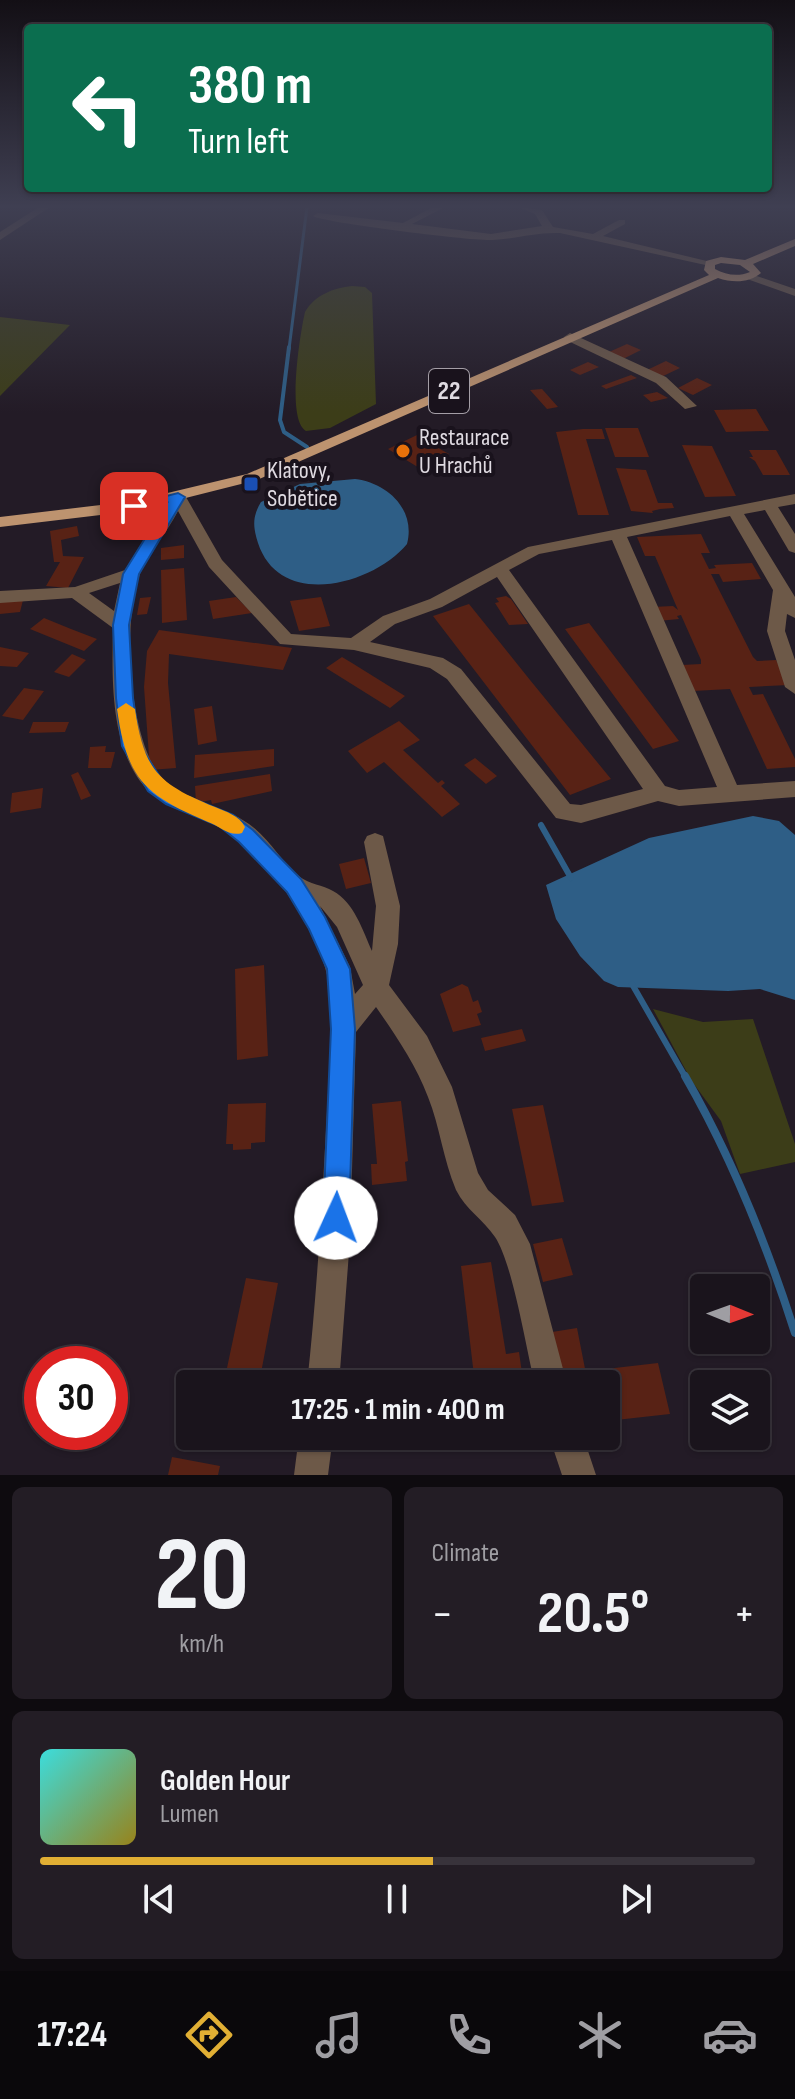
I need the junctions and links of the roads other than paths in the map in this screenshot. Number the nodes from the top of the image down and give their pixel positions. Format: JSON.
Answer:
{"nodes":[{"id":1,"x":700,"y":276,"type":"edge"},
{"id":2,"x":730,"y":276,"type":"edge"},
{"id":3,"x":751,"y":277,"type":"joint"},
{"id":4,"x":795,"y":293,"type":"edge"},
{"id":5,"x":570,"y":337,"type":"junction"},
{"id":6,"x":690,"y":406,"type":"dead end"},
{"id":7,"x":178,"y":497,"type":"junction"},
{"id":8,"x":795,"y":499,"type":"edge"},
{"id":9,"x":769,"y":504,"type":"junction"},
{"id":10,"x":735,"y":511,"type":"junction"},
{"id":11,"x":0,"y":522,"type":"edge"},
{"id":12,"x":617,"y":532,"type":"junction"},
{"id":13,"x":795,"y":548,"type":"edge"},
{"id":14,"x":499,"y":568,"type":"junction"},
{"id":15,"x":131,"y":574,"type":"junction"},
{"id":16,"x":782,"y":590,"type":"junction"},
{"id":17,"x":76,"y":592,"type":"junction"},
{"id":18,"x":0,"y":597,"type":"edge"},
{"id":19,"x":795,"y":612,"type":"edge"},
{"id":20,"x":121,"y":625,"type":"junction"},
{"id":21,"x":354,"y":644,"type":"junction"},
{"id":22,"x":795,"y":687,"type":"edge"},
{"id":23,"x":795,"y":789,"type":"edge"},
{"id":24,"x":658,"y":793,"type":"junction"},
{"id":25,"x":731,"y":795,"type":"junction"},
{"id":26,"x":375,"y":842,"type":"dead end"},
{"id":27,"x":294,"y":885,"type":"junction"},
{"id":28,"x":376,"y":987,"type":"junction"},
{"id":29,"x":343,"y":1029,"type":"junction"},
{"id":30,"x":324,"y":1370,"type":"edge"},
{"id":31,"x":548,"y":1370,"type":"edge"},
{"id":32,"x":314,"y":1450,"type":"edge"},
{"id":33,"x":571,"y":1450,"type":"edge"},
{"id":34,"x":311,"y":1475,"type":"edge"},
{"id":35,"x":579,"y":1475,"type":"edge"}],
"edges":[{"from":1,"to":5,"type":"main road","number":"22"},
{"from":2,"to":3,"type":"main road","number":"22"},
{"from":3,"to":4,"type":"street"},
{"from":5,"to":6,"type":"street"},
{"from":5,"to":7,"type":"main road","number":"22"},
{"from":7,"to":11,"type":"main road","number":"22"},
{"from":7,"to":15,"type":"street"},
{"from":7,"to":21,"type":"street"},
{"from":8,"to":9,"type":"street"},
{"from":9,"to":10,"type":"street"},
{"from":9,"to":13,"type":"street"},
{"from":10,"to":12,"type":"street"},
{"from":10,"to":16,"type":"street"},
{"from":12,"to":14,"type":"street"},
{"from":12,"to":25,"type":"street"},
{"from":14,"to":21,"type":"street"},
{"from":14,"to":24,"type":"street"},
{"from":15,"to":17,"type":"street"},
{"from":15,"to":20,"type":"street"},
{"from":16,"to":19,"type":"street"},
{"from":16,"to":22,"type":"street"},
{"from":17,"to":18,"type":"street"},
{"from":17,"to":20,"type":"street"},
{"from":20,"to":27,"type":"street"},
{"from":21,"to":24,"type":"street"},
{"from":23,"to":25,"type":"street"},
{"from":24,"to":25,"type":"street"},
{"from":26,"to":28,"type":"street"},
{"from":27,"to":28,"type":"street"},
{"from":27,"to":29,"type":"street"},
{"from":28,"to":29,"type":"street"},
{"from":28,"to":31,"type":"street"},
{"from":29,"to":30,"type":"street"},
{"from":32,"to":34,"type":"street"},
{"from":33,"to":35,"type":"street"}]}
